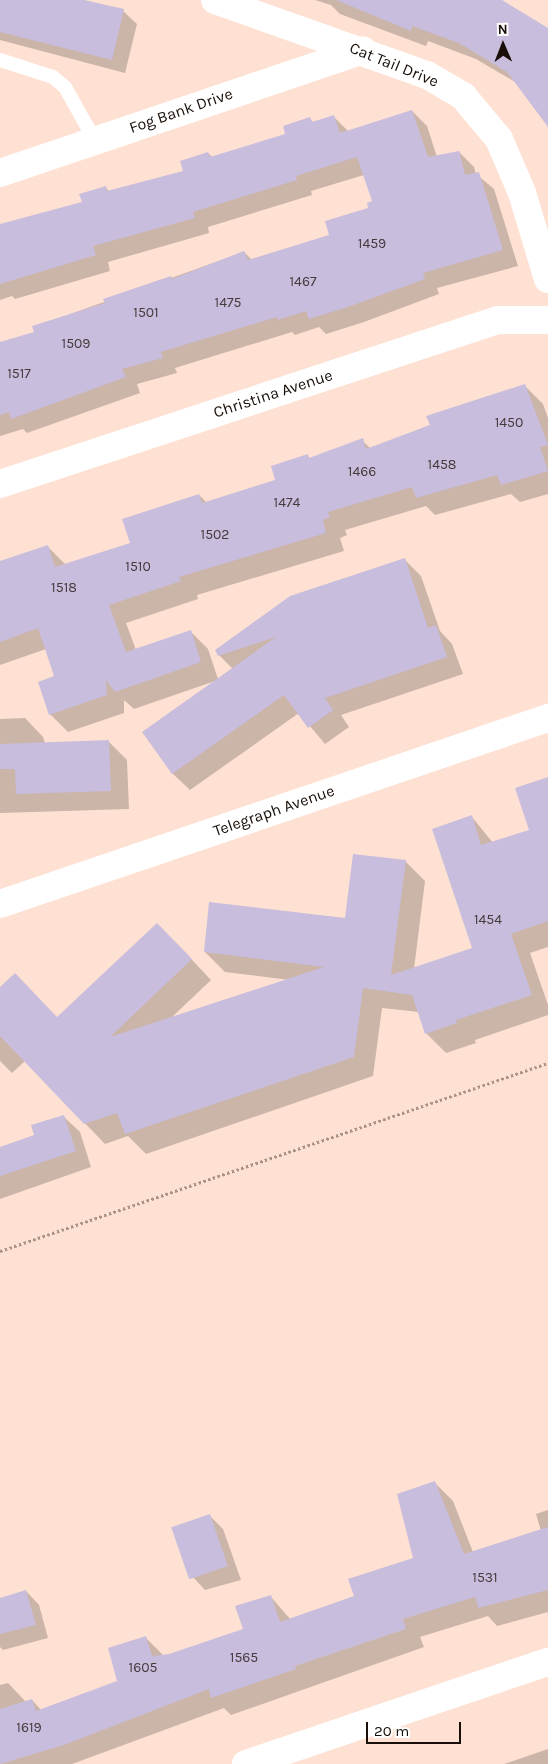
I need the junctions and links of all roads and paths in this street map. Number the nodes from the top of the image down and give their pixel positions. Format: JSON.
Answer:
{"nodes":[{"id":1,"x":215,"y":0,"type":"edge"},
{"id":2,"x":363,"y":50,"type":"junction"},
{"id":3,"x":0,"y":60,"type":"edge"},
{"id":4,"x":95,"y":140,"type":"junction"},
{"id":5,"x":0,"y":173,"type":"edge"},
{"id":6,"x":548,"y":279,"type":"edge"},
{"id":7,"x":548,"y":320,"type":"edge"},
{"id":8,"x":0,"y":484,"type":"edge"},
{"id":9,"x":548,"y":718,"type":"edge"},
{"id":10,"x":0,"y":904,"type":"edge"},
{"id":11,"x":548,"y":1063,"type":"edge"},
{"id":12,"x":0,"y":1251,"type":"edge"},
{"id":13,"x":548,"y":1662,"type":"edge"},
{"id":14,"x":246,"y":1764,"type":"edge"}],
"edges":[{"from":1,"to":2,"type":"street","name":"Cat Tail Drive"},
{"from":2,"to":4,"type":"street","name":"Fog Bank Drive"},
{"from":2,"to":6,"type":"street","name":"Cat Tail Drive"},
{"from":3,"to":4,"type":"lane"},
{"from":4,"to":5,"type":"street","name":"Fog Bank Drive"},
{"from":7,"to":8,"type":"street","name":"Christina Avenue"},
{"from":9,"to":10,"type":"street","name":"Telegraph Avenue"},
{"from":11,"to":12,"type":"path"},
{"from":13,"to":14,"type":"street"}]}
